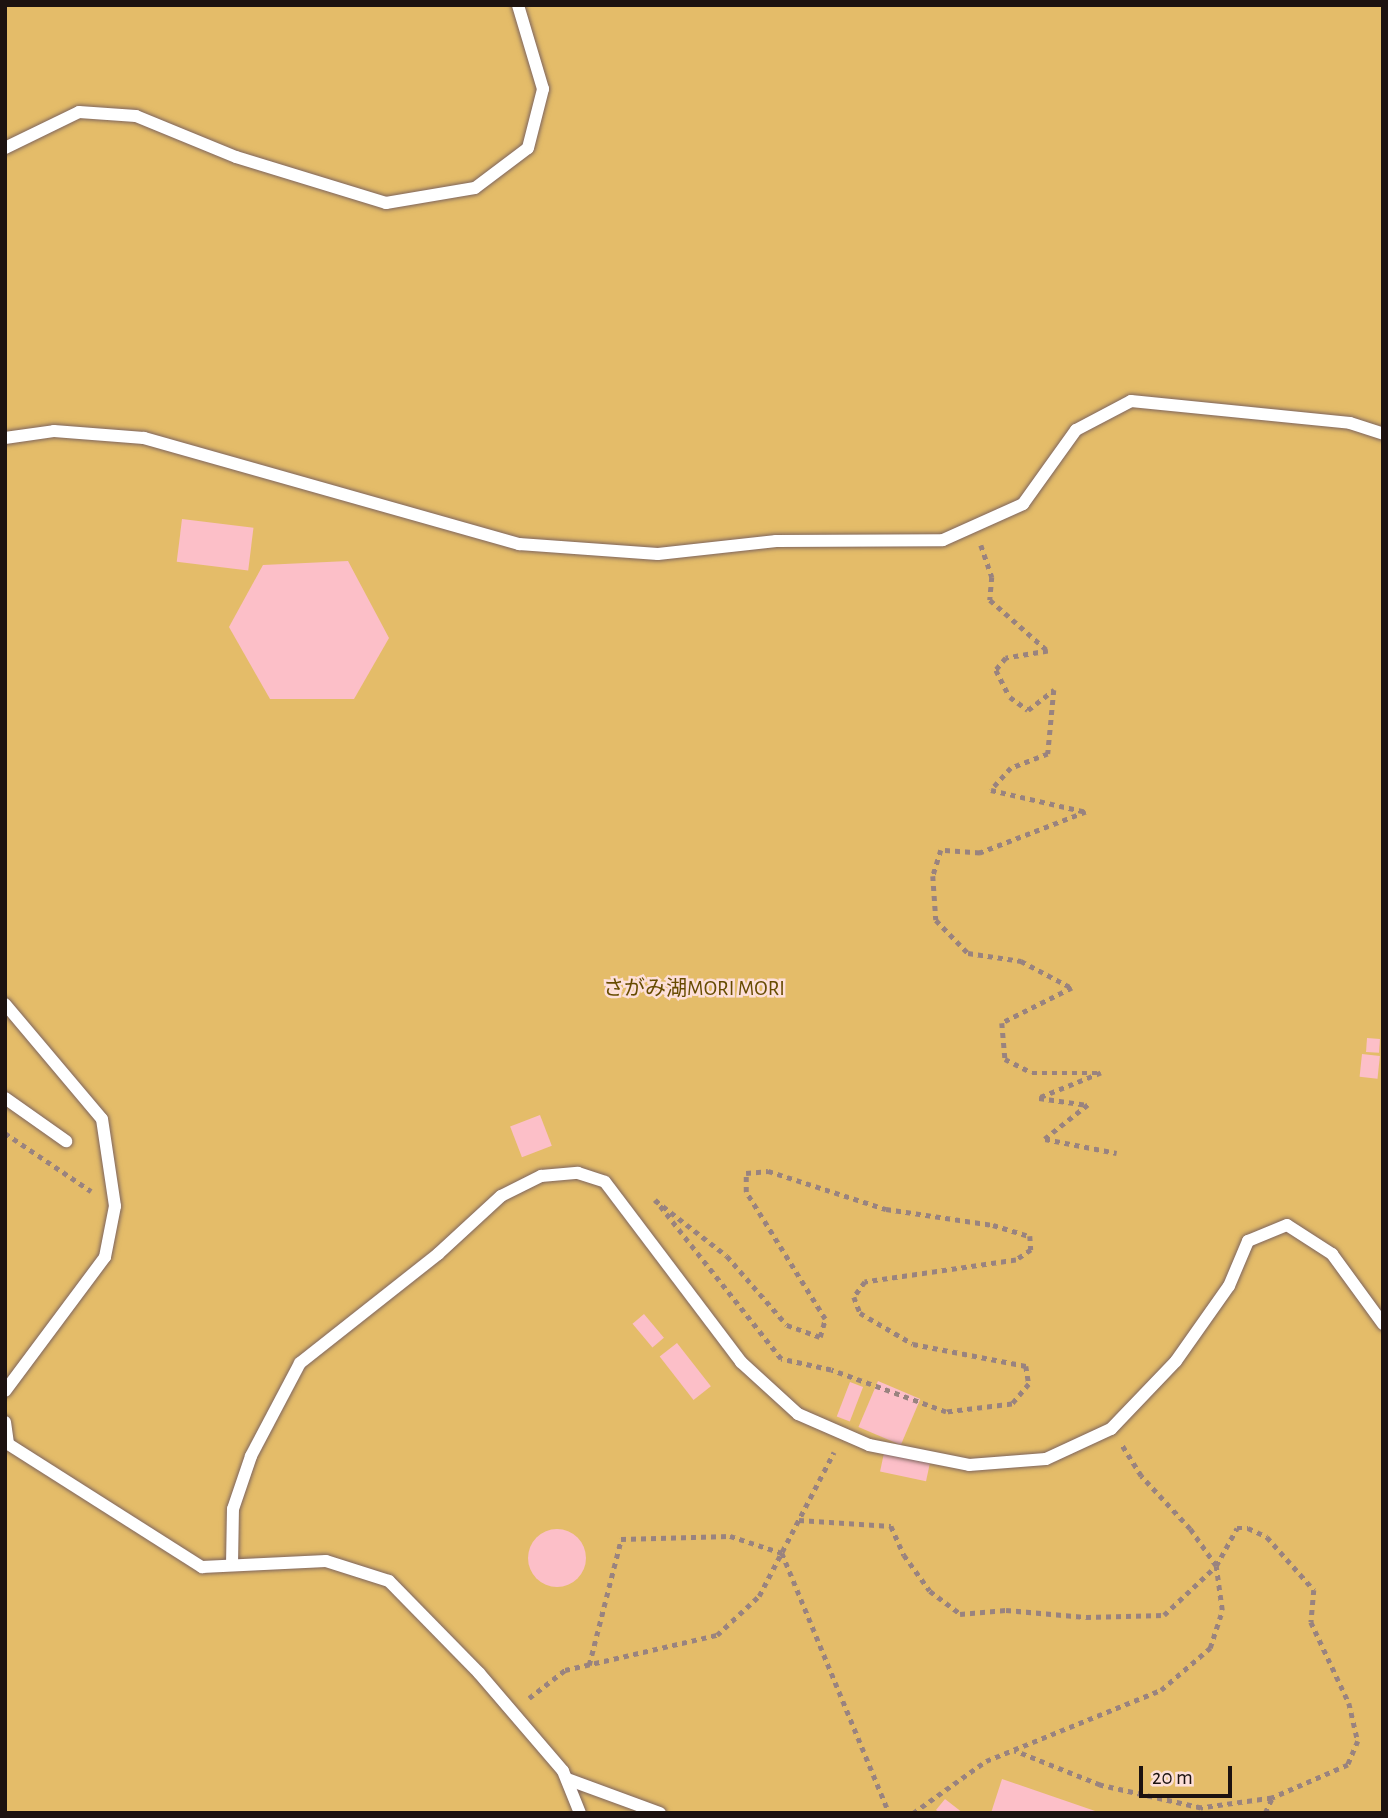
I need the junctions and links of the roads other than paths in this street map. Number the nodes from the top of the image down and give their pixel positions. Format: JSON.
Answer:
{"nodes":[{"id":1,"x":517,"y":5,"type":"edge"},
{"id":2,"x":5,"y":148,"type":"edge"},
{"id":3,"x":1383,"y":434,"type":"edge"},
{"id":4,"x":5,"y":438,"type":"edge"},
{"id":5,"x":5,"y":1004,"type":"edge"},
{"id":6,"x":5,"y":1098,"type":"edge"},
{"id":7,"x":66,"y":1141,"type":"dead end"},
{"id":8,"x":1383,"y":1324,"type":"edge"},
{"id":9,"x":5,"y":1391,"type":"edge"},
{"id":10,"x":5,"y":1422,"type":"edge"},
{"id":11,"x":233,"y":1565,"type":"junction"},
{"id":12,"x":567,"y":1779,"type":"junction"},
{"id":13,"x":580,"y":1813,"type":"edge"},
{"id":14,"x":660,"y":1813,"type":"edge"}],
"edges":[{"from":1,"to":2,"type":"lane"},
{"from":3,"to":4,"type":"lane"},
{"from":5,"to":9,"type":"lane"},
{"from":6,"to":7,"type":"lane"},
{"from":8,"to":11,"type":"lane"},
{"from":10,"to":11,"type":"lane"},
{"from":11,"to":12,"type":"lane"},
{"from":12,"to":13,"type":"lane"},
{"from":12,"to":14,"type":"lane"}]}
